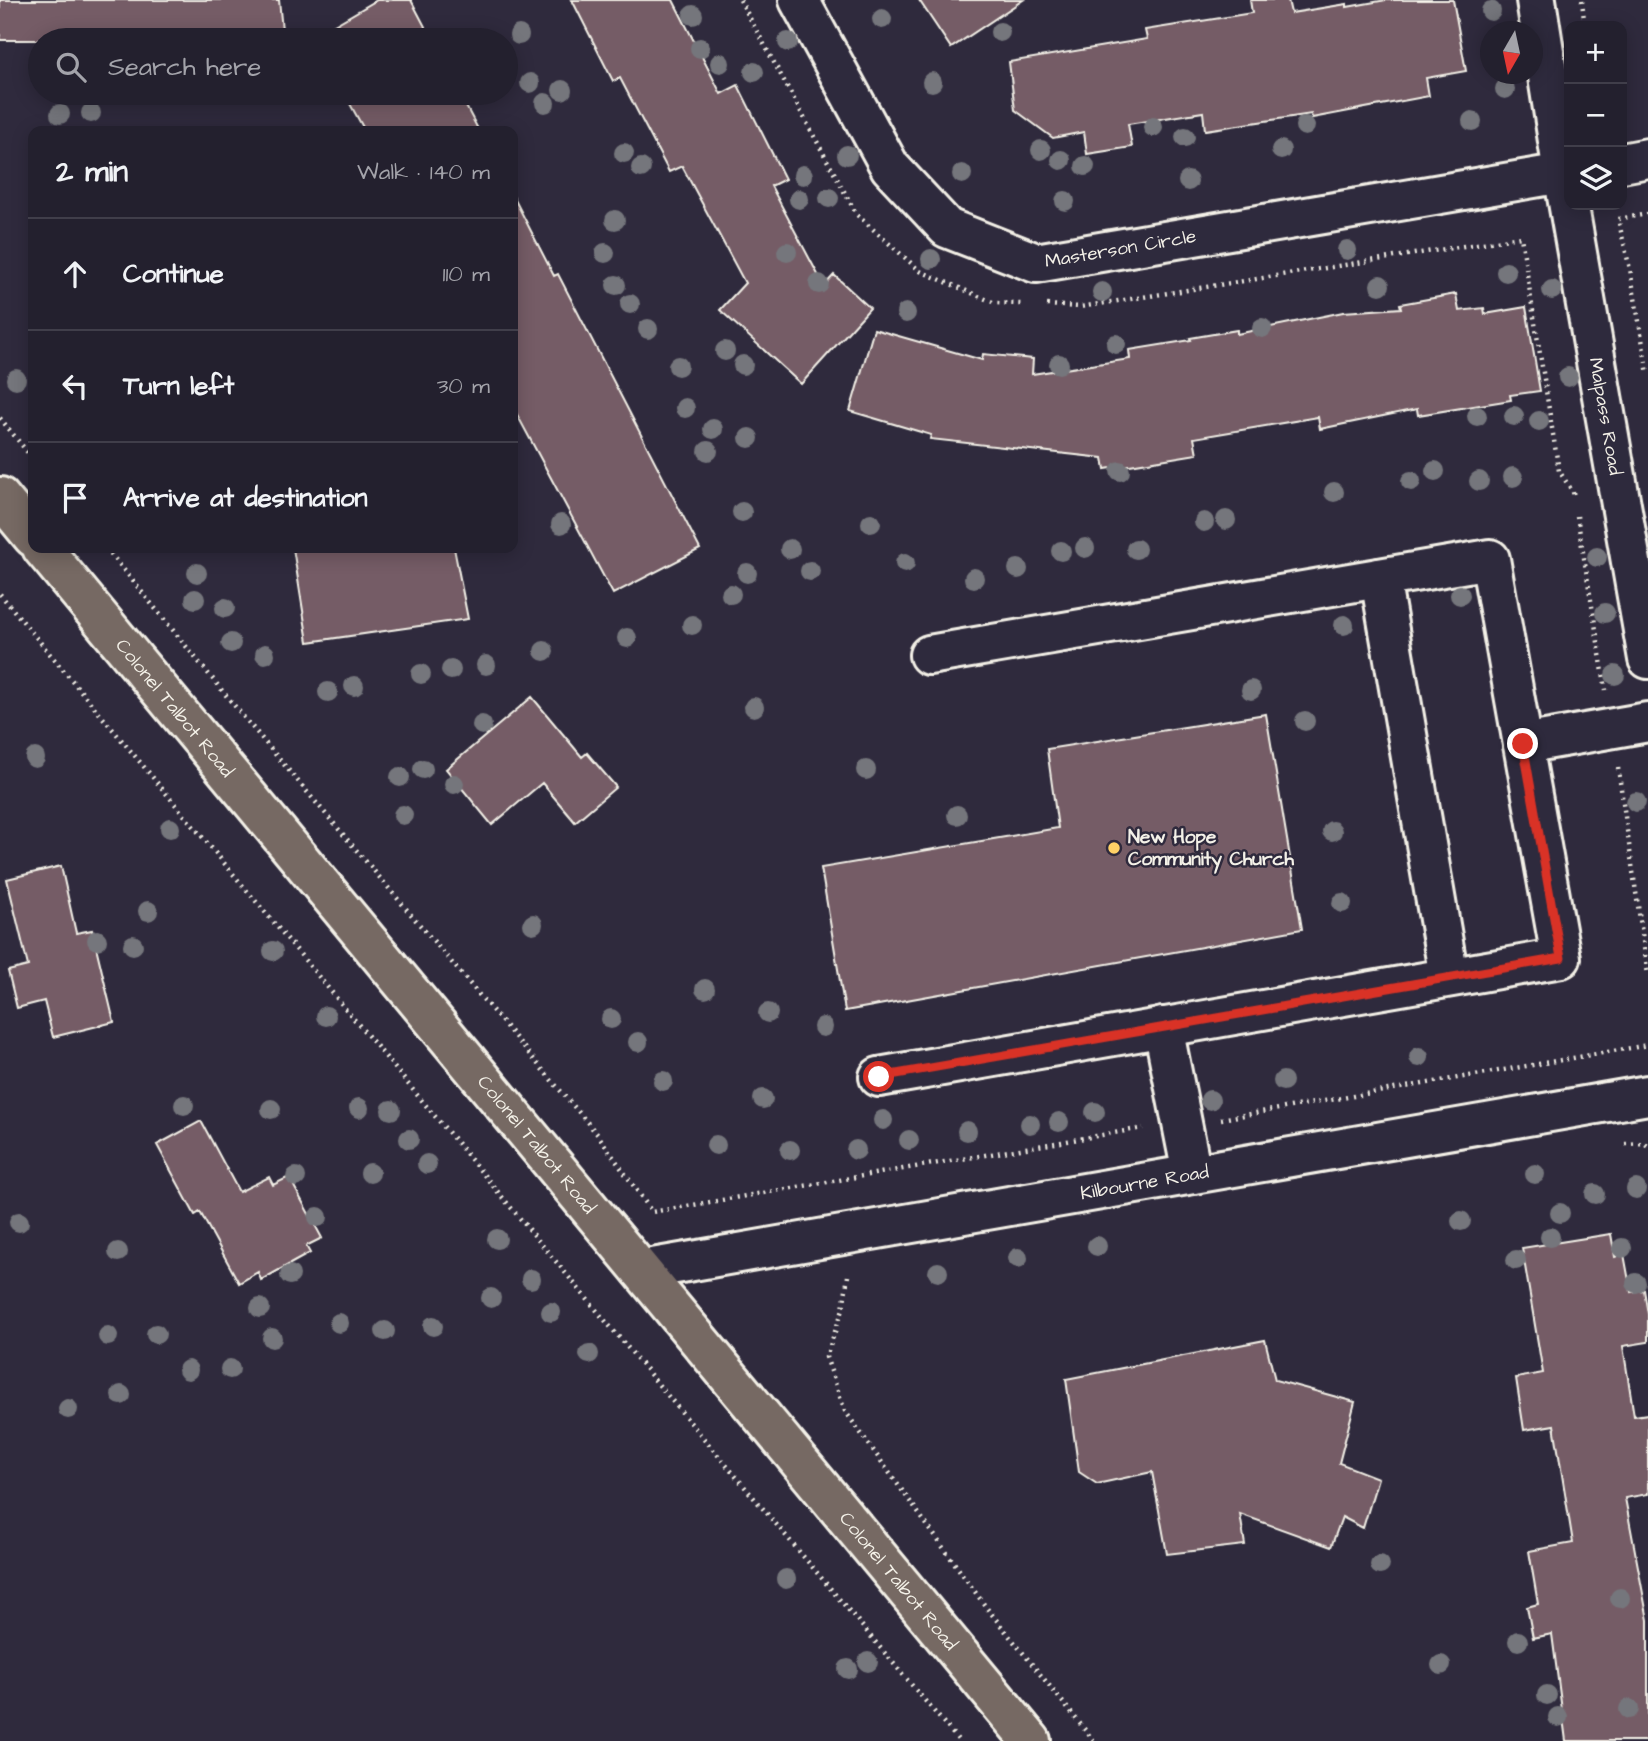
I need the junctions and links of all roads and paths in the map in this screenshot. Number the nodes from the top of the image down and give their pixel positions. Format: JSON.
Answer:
{"nodes":[{"id":1,"x":740,"y":0,"type":"edge"},
{"id":2,"x":799,"y":0,"type":"edge"},
{"id":3,"x":1536,"y":0,"type":"edge"},
{"id":4,"x":1582,"y":0,"type":"edge"},
{"id":5,"x":1584,"y":21,"type":"edge"},
{"id":6,"x":1648,"y":158,"type":"edge"},
{"id":7,"x":1564,"y":161,"type":"edge"},
{"id":8,"x":1627,"y":162,"type":"edge"},
{"id":9,"x":1564,"y":172,"type":"edge"},
{"id":10,"x":1572,"y":210,"type":"edge"},
{"id":11,"x":1648,"y":214,"type":"edge"},
{"id":12,"x":1032,"y":305,"type":"dead end"},
{"id":13,"x":1044,"y":305,"type":"dead end"},
{"id":14,"x":1648,"y":374,"type":"edge"},
{"id":15,"x":0,"y":418,"type":"edge"},
{"id":16,"x":28,"y":453,"type":"edge"},
{"id":17,"x":0,"y":497,"type":"edge"},
{"id":18,"x":28,"y":531,"type":"edge"},
{"id":19,"x":46,"y":553,"type":"edge"},
{"id":20,"x":110,"y":553,"type":"edge"},
{"id":21,"x":1380,"y":578,"type":"junction"},
{"id":22,"x":0,"y":594,"type":"edge"},
{"id":23,"x":929,"y":655,"type":"dead end"},
{"id":24,"x":1648,"y":659,"type":"edge"},
{"id":25,"x":1630,"y":725,"type":"edge"},
{"id":26,"x":1523,"y":744,"type":"junction"},
{"id":27,"x":1648,"y":975,"type":"edge"},
{"id":28,"x":1449,"y":977,"type":"junction"},
{"id":29,"x":1163,"y":1027,"type":"junction"},
{"id":30,"x":1648,"y":1045,"type":"edge"},
{"id":31,"x":879,"y":1077,"type":"dead end"},
{"id":32,"x":1648,"y":1095,"type":"edge"},
{"id":33,"x":1216,"y":1120,"type":"dead end"},
{"id":34,"x":1152,"y":1126,"type":"dead end"},
{"id":35,"x":1192,"y":1174,"type":"junction"},
{"id":36,"x":641,"y":1270,"type":"junction"},
{"id":37,"x":849,"y":1274,"type":"dead end"},
{"id":38,"x":959,"y":1741,"type":"edge"},
{"id":39,"x":1031,"y":1741,"type":"edge"},
{"id":40,"x":1094,"y":1741,"type":"edge"}],
"edges":[{"from":1,"to":12,"type":"path"},
{"from":2,"to":9,"type":"street","name":"Masterson Circle"},
{"from":3,"to":7,"type":"street","name":"Malpass Road"},
{"from":4,"to":5,"type":"path"},
{"from":6,"to":8,"type":"street"},
{"from":10,"to":24,"type":"street","name":"Malpass Road"},
{"from":11,"to":14,"type":"path"},
{"from":13,"to":25,"type":"path"},
{"from":15,"to":16,"type":"path"},
{"from":17,"to":18,"type":"main road"},
{"from":19,"to":36,"type":"main road","name":"Colonel Talbot Road"},
{"from":20,"to":34,"type":"path"},
{"from":21,"to":23,"type":"street"},
{"from":21,"to":26,"type":"street"},
{"from":21,"to":28,"type":"street"},
{"from":22,"to":38,"type":"path"},
{"from":25,"to":26,"type":"street"},
{"from":25,"to":27,"type":"path"},
{"from":26,"to":28,"type":"street"},
{"from":28,"to":29,"type":"street"},
{"from":29,"to":31,"type":"street"},
{"from":29,"to":35,"type":"street"},
{"from":30,"to":33,"type":"path"},
{"from":32,"to":35,"type":"street","name":"Kilbourne Road"},
{"from":35,"to":36,"type":"street","name":"Kilbourne Road"},
{"from":36,"to":39,"type":"main road","name":"Colonel Talbot Road"},
{"from":37,"to":40,"type":"path"}]}
